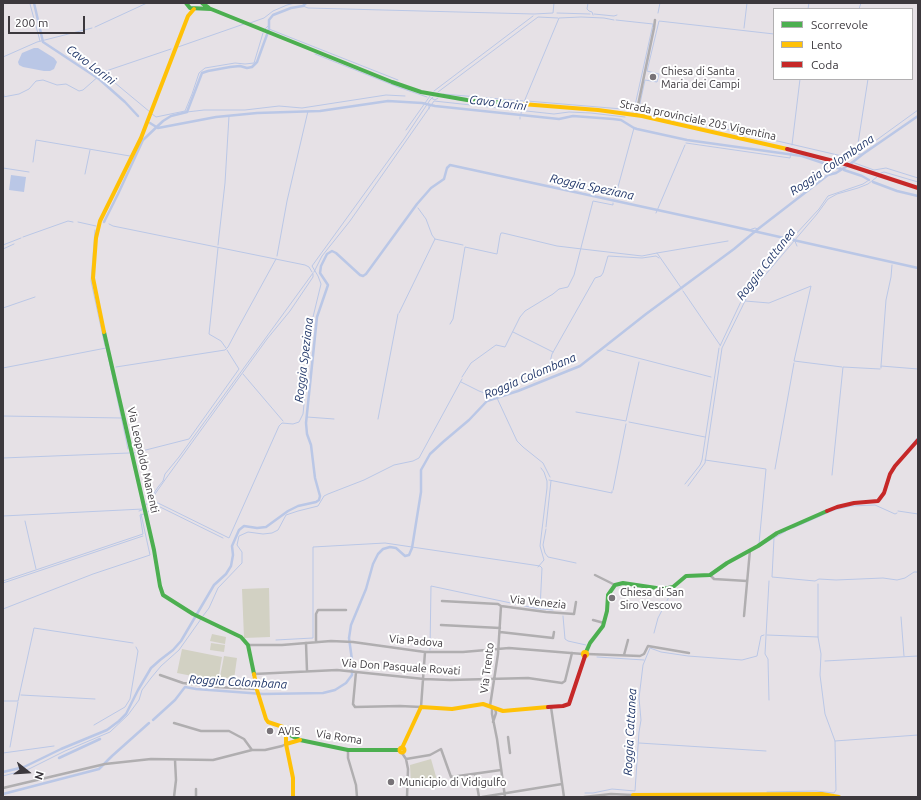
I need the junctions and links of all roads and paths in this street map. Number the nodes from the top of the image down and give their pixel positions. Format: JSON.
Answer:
{"nodes":[{"id":1,"x":201,"y":3,"type":"edge"},
{"id":2,"x":187,"y":5,"type":"edge"},
{"id":3,"x":195,"y":8,"type":"junction"},
{"id":4,"x":211,"y":9,"type":"junction"},
{"id":5,"x":188,"y":16,"type":"junction"},
{"id":6,"x":655,"y":20,"type":"dead end"},
{"id":7,"x":636,"y":115,"type":"junction"},
{"id":8,"x":918,"y":188,"type":"edge"},
{"id":9,"x":918,"y":440,"type":"edge"},
{"id":10,"x":750,"y":550,"type":"junction"},
{"id":11,"x":710,"y":575,"type":"junction"},
{"id":12,"x":595,"y":576,"type":"dead end"},
{"id":13,"x":747,"y":581,"type":"junction"},
{"id":14,"x":614,"y":584,"type":"junction"},
{"id":15,"x":442,"y":601,"type":"dead end"},
{"id":16,"x":576,"y":602,"type":"dead end"},
{"id":17,"x":501,"y":606,"type":"junction"},
{"id":18,"x":346,"y":610,"type":"dead end"},
{"id":19,"x":744,"y":616,"type":"dead end"},
{"id":20,"x":593,"y":620,"type":"dead end"},
{"id":21,"x":604,"y":623,"type":"junction"},
{"id":22,"x":441,"y":625,"type":"dead end"},
{"id":23,"x":500,"y":628,"type":"junction"},
{"id":24,"x":500,"y":632,"type":"junction"},
{"id":25,"x":554,"y":632,"type":"dead end"},
{"id":26,"x":628,"y":640,"type":"dead end"},
{"id":27,"x":316,"y":642,"type":"junction"},
{"id":28,"x":306,"y":643,"type":"junction"},
{"id":29,"x":248,"y":645,"type":"junction"},
{"id":30,"x":498,"y":648,"type":"junction"},
{"id":31,"x":425,"y":652,"type":"junction"},
{"id":32,"x":572,"y":653,"type":"junction"},
{"id":33,"x":689,"y":653,"type":"dead end"},
{"id":34,"x":585,"y":654,"type":"junction"},
{"id":35,"x":624,"y":655,"type":"junction"},
{"id":36,"x":307,"y":671,"type":"junction"},
{"id":37,"x":355,"y":672,"type":"junction"},
{"id":38,"x":254,"y":674,"type":"junction"},
{"id":39,"x":160,"y":675,"type":"dead end"},
{"id":40,"x":495,"y":678,"type":"junction"},
{"id":41,"x":424,"y":679,"type":"junction"},
{"id":42,"x":257,"y":692,"type":"junction"},
{"id":43,"x":421,"y":707,"type":"junction"},
{"id":44,"x":493,"y":707,"type":"junction"},
{"id":45,"x":551,"y":707,"type":"junction"},
{"id":46,"x":503,"y":711,"type":"junction"},
{"id":47,"x":495,"y":717,"type":"junction"},
{"id":48,"x":493,"y":722,"type":"junction"},
{"id":49,"x":174,"y":723,"type":"dead end"},
{"id":50,"x":286,"y":733,"type":"junction"},
{"id":51,"x":508,"y":737,"type":"dead end"},
{"id":52,"x":300,"y":740,"type":"junction"},
{"id":53,"x":286,"y":744,"type":"junction"},
{"id":54,"x":252,"y":750,"type":"junction"},
{"id":55,"x":348,"y":750,"type":"junction"},
{"id":56,"x":401,"y":750,"type":"junction"},
{"id":57,"x":510,"y":753,"type":"dead end"},
{"id":58,"x":406,"y":759,"type":"junction"},
{"id":59,"x":175,"y":760,"type":"junction"},
{"id":60,"x":501,"y":770,"type":"junction"},
{"id":61,"x":475,"y":774,"type":"junction"},
{"id":62,"x":562,"y":784,"type":"junction"},
{"id":63,"x":3,"y":788,"type":"edge"},
{"id":64,"x":196,"y":789,"type":"dead end"},
{"id":65,"x":505,"y":795,"type":"edge"},
{"id":66,"x":633,"y":796,"type":"edge"},
{"id":67,"x":174,"y":797,"type":"edge"},
{"id":68,"x":196,"y":797,"type":"edge"},
{"id":69,"x":294,"y":797,"type":"edge"},
{"id":70,"x":357,"y":797,"type":"edge"},
{"id":71,"x":407,"y":797,"type":"edge"},
{"id":72,"x":481,"y":797,"type":"edge"},
{"id":73,"x":564,"y":797,"type":"edge"},
{"id":74,"x":586,"y":797,"type":"edge"},
{"id":75,"x":839,"y":797,"type":"edge"}],
"edges":[{"from":1,"to":3,"type":"street"},
{"from":1,"to":4,"type":"street"},
{"from":2,"to":3,"type":"street"},
{"from":2,"to":5,"type":"street"},
{"from":3,"to":4,"type":"street"},
{"from":3,"to":5,"type":"street"},
{"from":4,"to":7,"type":"street","name":"Strada provinciale 205 Vigentina"},
{"from":5,"to":29,"type":"street","name":"Via Leopoldo Manenti"},
{"from":6,"to":7,"type":"street"},
{"from":7,"to":8,"type":"street","name":"Strada provinciale 205 Vigentina"},
{"from":9,"to":10,"type":"street"},
{"from":10,"to":11,"type":"street"},
{"from":10,"to":13,"type":"street"},
{"from":11,"to":13,"type":"street"},
{"from":11,"to":14,"type":"street"},
{"from":12,"to":14,"type":"street"},
{"from":13,"to":19,"type":"street"},
{"from":14,"to":21,"type":"street"},
{"from":15,"to":17,"type":"street","name":"Via Venezia"},
{"from":16,"to":17,"type":"street","name":"Via Venezia"},
{"from":17,"to":23,"type":"street","name":"Via Trento"},
{"from":18,"to":27,"type":"street"},
{"from":20,"to":21,"type":"street"},
{"from":21,"to":34,"type":"street"},
{"from":22,"to":23,"type":"street","name":"Via Trento"},
{"from":23,"to":24,"type":"street","name":"Via Trento"},
{"from":24,"to":25,"type":"street","name":"Via Trento"},
{"from":24,"to":30,"type":"street","name":"Via Trento"},
{"from":26,"to":35,"type":"street"},
{"from":27,"to":28,"type":"street","name":"Via Padova"},
{"from":27,"to":31,"type":"street","name":"Via Padova"},
{"from":28,"to":29,"type":"street","name":"Via Padova"},
{"from":28,"to":36,"type":"street"},
{"from":29,"to":38,"type":"street"},
{"from":30,"to":31,"type":"street","name":"Via Padova"},
{"from":30,"to":32,"type":"street","name":"Via Padova"},
{"from":30,"to":40,"type":"street","name":"Via Trento"},
{"from":31,"to":41,"type":"street"},
{"from":32,"to":34,"type":"street","name":"Via Padova"},
{"from":32,"to":40,"type":"street","name":"Via Don Pasquale Rovati"},
{"from":33,"to":35,"type":"street","name":"Via Padova"},
{"from":34,"to":35,"type":"street","name":"Via Padova"},
{"from":34,"to":45,"type":"street"},
{"from":36,"to":37,"type":"street","name":"Via Don Pasquale Rovati"},
{"from":36,"to":38,"type":"street","name":"Via Don Pasquale Rovati"},
{"from":37,"to":41,"type":"street","name":"Via Don Pasquale Rovati"},
{"from":37,"to":43,"type":"street"},
{"from":38,"to":42,"type":"street"},
{"from":39,"to":42,"type":"street"},
{"from":40,"to":41,"type":"street","name":"Via Don Pasquale Rovati"},
{"from":40,"to":44,"type":"street","name":"Via Trento"},
{"from":41,"to":43,"type":"street"},
{"from":42,"to":50,"type":"street"},
{"from":43,"to":44,"type":"street"},
{"from":43,"to":56,"type":"street"},
{"from":44,"to":46,"type":"street"},
{"from":44,"to":47,"type":"street"},
{"from":44,"to":48,"type":"street"},
{"from":45,"to":46,"type":"street"},
{"from":45,"to":62,"type":"street"},
{"from":46,"to":47,"type":"street"},
{"from":47,"to":48,"type":"street"},
{"from":48,"to":60,"type":"street"},
{"from":49,"to":54,"type":"street"},
{"from":50,"to":52,"type":"street","name":"Via Roma"},
{"from":50,"to":53,"type":"street"},
{"from":51,"to":57,"type":"street"},
{"from":52,"to":53,"type":"street","name":"Via Roma"},
{"from":52,"to":55,"type":"street","name":"Via Roma"},
{"from":53,"to":54,"type":"street","name":"Via Roma"},
{"from":53,"to":69,"type":"street"},
{"from":54,"to":59,"type":"street","name":"Via Roma"},
{"from":55,"to":56,"type":"street","name":"Via Roma"},
{"from":55,"to":70,"type":"street"},
{"from":56,"to":58,"type":"street"},
{"from":58,"to":61,"type":"street"},
{"from":58,"to":71,"type":"street"},
{"from":59,"to":63,"type":"street","name":"Via Roma"},
{"from":59,"to":67,"type":"street"},
{"from":60,"to":61,"type":"street"},
{"from":60,"to":65,"type":"street"},
{"from":61,"to":72,"type":"street"},
{"from":62,"to":65,"type":"street"},
{"from":62,"to":73,"type":"street"},
{"from":64,"to":68,"type":"street"},
{"from":65,"to":72,"type":"street"},
{"from":66,"to":74,"type":"street"},
{"from":66,"to":75,"type":"street"}]}
